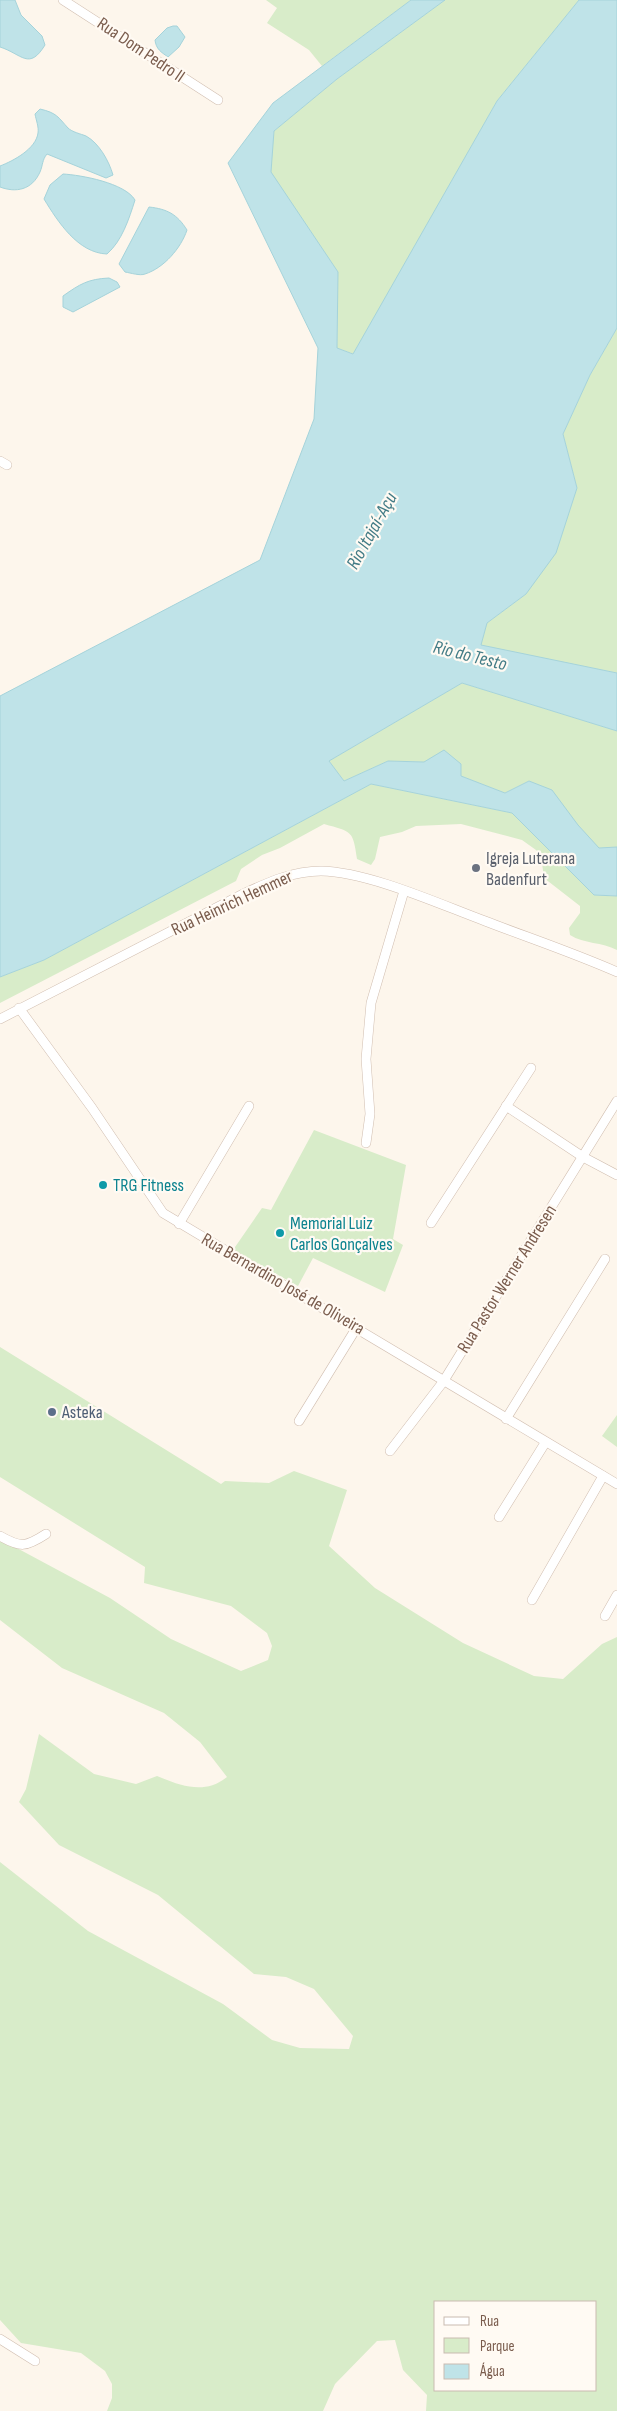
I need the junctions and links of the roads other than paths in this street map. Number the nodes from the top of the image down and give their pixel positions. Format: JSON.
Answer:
{"nodes":[{"id":1,"x":64,"y":0,"type":"edge"},
{"id":2,"x":218,"y":100,"type":"dead end"},
{"id":3,"x":404,"y":891,"type":"junction"},
{"id":4,"x":617,"y":972,"type":"edge"},
{"id":5,"x":20,"y":1008,"type":"junction"},
{"id":6,"x":0,"y":1019,"type":"edge"},
{"id":7,"x":531,"y":1068,"type":"dead end"},
{"id":8,"x":617,"y":1101,"type":"edge"},
{"id":9,"x":249,"y":1106,"type":"dead end"},
{"id":10,"x":506,"y":1106,"type":"junction"},
{"id":11,"x":366,"y":1143,"type":"dead end"},
{"id":12,"x":583,"y":1157,"type":"junction"},
{"id":13,"x":617,"y":1175,"type":"edge"},
{"id":14,"x":431,"y":1223,"type":"dead end"},
{"id":15,"x":179,"y":1224,"type":"junction"},
{"id":16,"x":605,"y":1259,"type":"dead end"},
{"id":17,"x":357,"y":1327,"type":"junction"},
{"id":18,"x":443,"y":1382,"type":"junction"},
{"id":19,"x":506,"y":1419,"type":"junction"},
{"id":20,"x":299,"y":1421,"type":"dead end"},
{"id":21,"x":546,"y":1443,"type":"junction"},
{"id":22,"x":390,"y":1451,"type":"dead end"},
{"id":23,"x":604,"y":1476,"type":"junction"},
{"id":24,"x":617,"y":1484,"type":"edge"},
{"id":25,"x":499,"y":1517,"type":"dead end"},
{"id":26,"x":46,"y":1534,"type":"dead end"},
{"id":27,"x":0,"y":1536,"type":"edge"},
{"id":28,"x":617,"y":1595,"type":"edge"},
{"id":29,"x":532,"y":1600,"type":"dead end"},
{"id":30,"x":605,"y":1616,"type":"dead end"},
{"id":31,"x":0,"y":2339,"type":"edge"},
{"id":32,"x":35,"y":2361,"type":"dead end"}],
"edges":[{"from":1,"to":2,"type":"street","name":"Rua Dom Pedro II"},
{"from":3,"to":4,"type":"street","name":"Rua Heinrich Hemmer"},
{"from":3,"to":5,"type":"street","name":"Rua Heinrich Hemmer"},
{"from":3,"to":11,"type":"street"},
{"from":5,"to":6,"type":"street","name":"Rua Heinrich Hemmer"},
{"from":5,"to":15,"type":"street","name":"Rua Bernardino José de Oliveira"},
{"from":7,"to":10,"type":"street"},
{"from":8,"to":12,"type":"street","name":"Rua Pastor Werner Andresen"},
{"from":9,"to":15,"type":"street"},
{"from":10,"to":12,"type":"street"},
{"from":10,"to":14,"type":"street"},
{"from":12,"to":13,"type":"street"},
{"from":12,"to":18,"type":"street","name":"Rua Pastor Werner Andresen"},
{"from":15,"to":17,"type":"street","name":"Rua Bernardino José de Oliveira"},
{"from":16,"to":19,"type":"street"},
{"from":17,"to":18,"type":"street","name":"Rua Bernardino José de Oliveira"},
{"from":17,"to":20,"type":"street"},
{"from":18,"to":19,"type":"street","name":"Rua Bernardino José de Oliveira"},
{"from":18,"to":22,"type":"street","name":"Rua Pastor Werner Andresen"},
{"from":19,"to":21,"type":"street","name":"Rua Bernardino José de Oliveira"},
{"from":21,"to":23,"type":"street","name":"Rua Bernardino José de Oliveira"},
{"from":21,"to":25,"type":"street"},
{"from":23,"to":24,"type":"street","name":"Rua Bernardino José de Oliveira"},
{"from":23,"to":29,"type":"street"},
{"from":26,"to":27,"type":"street"},
{"from":28,"to":30,"type":"street"},
{"from":31,"to":32,"type":"street"}]}
